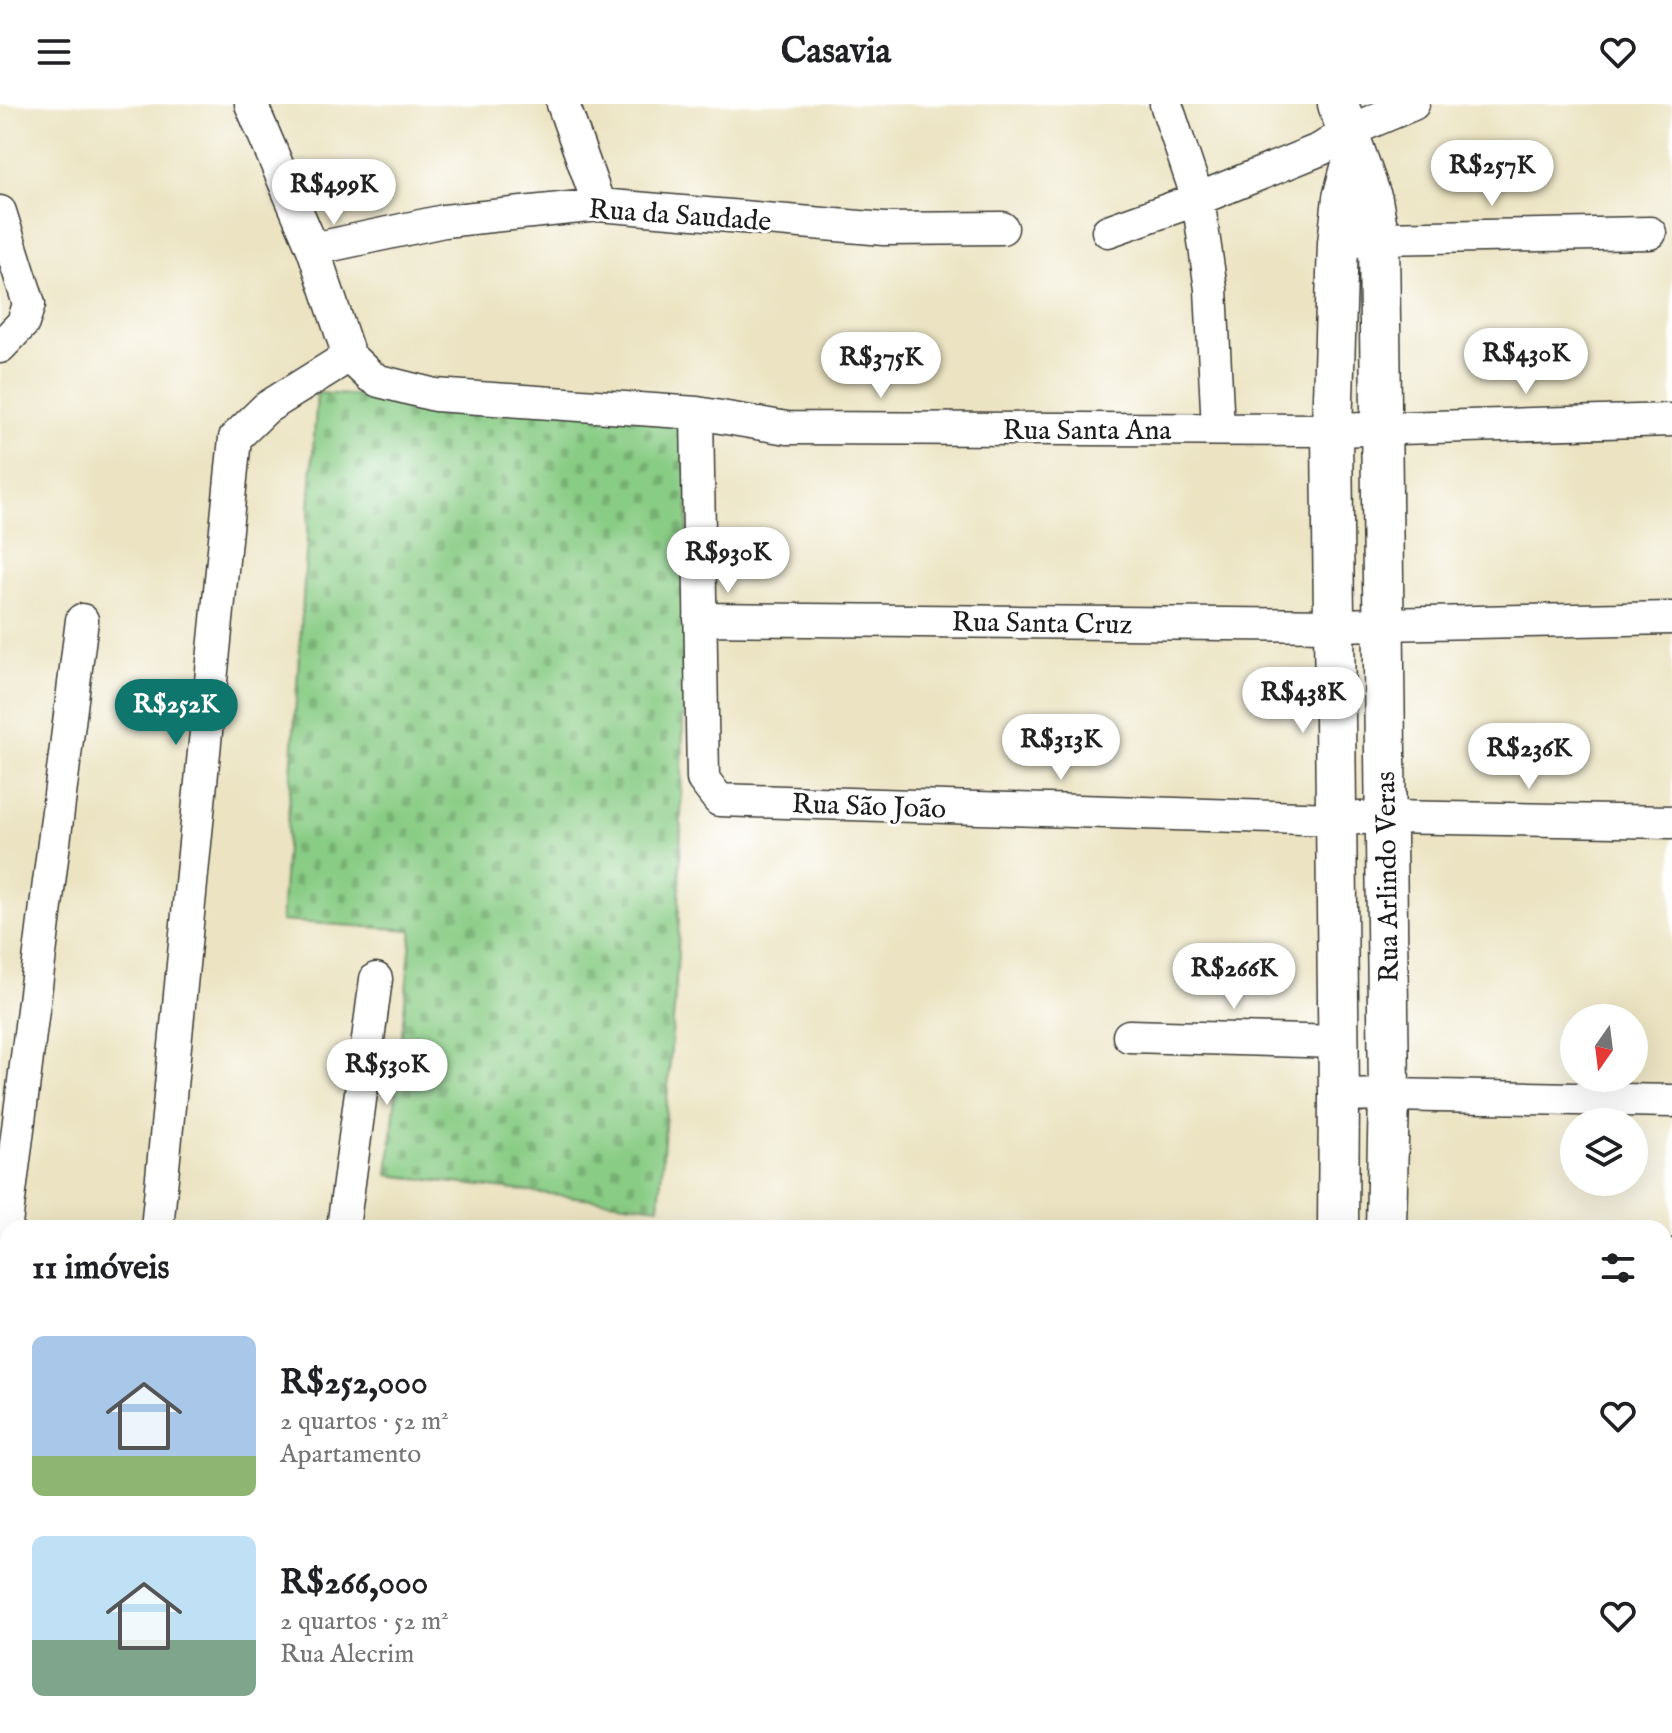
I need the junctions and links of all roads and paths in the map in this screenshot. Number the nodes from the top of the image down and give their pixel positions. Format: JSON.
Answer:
{"nodes":[{"id":1,"x":251,"y":104,"type":"edge"},
{"id":2,"x":563,"y":104,"type":"edge"},
{"id":3,"x":1166,"y":104,"type":"edge"},
{"id":4,"x":1413,"y":104,"type":"edge"},
{"id":5,"x":1347,"y":129,"type":"edge"},
{"id":6,"x":1198,"y":199,"type":"junction"},
{"id":7,"x":599,"y":205,"type":"junction"},
{"id":8,"x":0,"y":212,"type":"edge"},
{"id":9,"x":1002,"y":228,"type":"dead end"},
{"id":10,"x":1108,"y":231,"type":"dead end"},
{"id":11,"x":1650,"y":233,"type":"dead end"},
{"id":12,"x":1379,"y":238,"type":"junction"},
{"id":13,"x":1338,"y":243,"type":"junction"},
{"id":14,"x":313,"y":249,"type":"junction"},
{"id":15,"x":0,"y":347,"type":"edge"},
{"id":16,"x":349,"y":356,"type":"junction"},
{"id":17,"x":697,"y":413,"type":"junction"},
{"id":18,"x":1672,"y":420,"type":"edge"},
{"id":19,"x":1382,"y":428,"type":"junction"},
{"id":20,"x":1218,"y":429,"type":"junction"},
{"id":21,"x":1332,"y":430,"type":"junction"},
{"id":22,"x":1672,"y":618,"type":"edge"},
{"id":23,"x":700,"y":619,"type":"junction"},
{"id":24,"x":82,"y":620,"type":"dead end"},
{"id":25,"x":1384,"y":624,"type":"junction"},
{"id":26,"x":1334,"y":625,"type":"junction"},
{"id":27,"x":1385,"y":817,"type":"junction"},
{"id":28,"x":1336,"y":819,"type":"junction"},
{"id":29,"x":1672,"y":822,"type":"edge"},
{"id":30,"x":376,"y":979,"type":"dead end"},
{"id":31,"x":1129,"y":1036,"type":"dead end"},
{"id":32,"x":1338,"y":1042,"type":"junction"},
{"id":33,"x":1389,"y":1095,"type":"junction"},
{"id":34,"x":1339,"y":1096,"type":"junction"},
{"id":35,"x":1672,"y":1101,"type":"edge"},
{"id":36,"x":7,"y":1220,"type":"edge"},
{"id":37,"x":158,"y":1220,"type":"edge"},
{"id":38,"x":344,"y":1220,"type":"edge"},
{"id":39,"x":1338,"y":1220,"type":"edge"},
{"id":40,"x":1386,"y":1220,"type":"edge"}],
"edges":[{"from":1,"to":14,"type":"street"},
{"from":2,"to":7,"type":"street"},
{"from":3,"to":6,"type":"street"},
{"from":4,"to":5,"type":"street"},
{"from":5,"to":6,"type":"street"},
{"from":5,"to":12,"type":"street","name":"Rua Arlindo Veras"},
{"from":5,"to":13,"type":"street","name":"Rua Arlindo Veras"},
{"from":6,"to":10,"type":"street"},
{"from":6,"to":20,"type":"street"},
{"from":7,"to":9,"type":"street","name":"Rua da Saudade"},
{"from":7,"to":14,"type":"street","name":"Rua da Saudade"},
{"from":8,"to":15,"type":"street"},
{"from":11,"to":12,"type":"street"},
{"from":12,"to":13,"type":"street"},
{"from":12,"to":19,"type":"street","name":"Rua Arlindo Veras"},
{"from":13,"to":21,"type":"street","name":"Rua Arlindo Veras"},
{"from":14,"to":16,"type":"street"},
{"from":16,"to":17,"type":"street","name":"Rua Santa Ana"},
{"from":16,"to":37,"type":"street"},
{"from":17,"to":20,"type":"street","name":"Rua Santa Ana"},
{"from":17,"to":23,"type":"street"},
{"from":18,"to":19,"type":"street","name":"Rua Santa Ana"},
{"from":19,"to":21,"type":"street","name":"Rua Santa Ana"},
{"from":19,"to":25,"type":"street","name":"Rua Arlindo Veras"},
{"from":20,"to":21,"type":"street","name":"Rua Santa Ana"},
{"from":21,"to":26,"type":"street","name":"Rua Arlindo Veras"},
{"from":22,"to":25,"type":"street","name":"Rua Santa Cruz"},
{"from":23,"to":26,"type":"street","name":"Rua Santa Cruz"},
{"from":23,"to":28,"type":"street","name":"Rua São João"},
{"from":24,"to":36,"type":"street"},
{"from":25,"to":26,"type":"street","name":"Rua Santa Cruz"},
{"from":25,"to":27,"type":"street","name":"Rua Arlindo Veras"},
{"from":26,"to":28,"type":"street","name":"Rua Arlindo Veras"},
{"from":27,"to":28,"type":"street","name":"Rua São João"},
{"from":27,"to":29,"type":"street","name":"Rua São João"},
{"from":27,"to":33,"type":"street","name":"Rua Arlindo Veras"},
{"from":28,"to":32,"type":"street","name":"Rua Arlindo Veras"},
{"from":30,"to":38,"type":"street"},
{"from":31,"to":32,"type":"street"},
{"from":32,"to":34,"type":"street","name":"Rua Arlindo Veras"},
{"from":33,"to":34,"type":"street"},
{"from":33,"to":35,"type":"street"},
{"from":33,"to":40,"type":"street","name":"Rua Arlindo Veras"},
{"from":34,"to":39,"type":"street","name":"Rua Arlindo Veras"}]}
